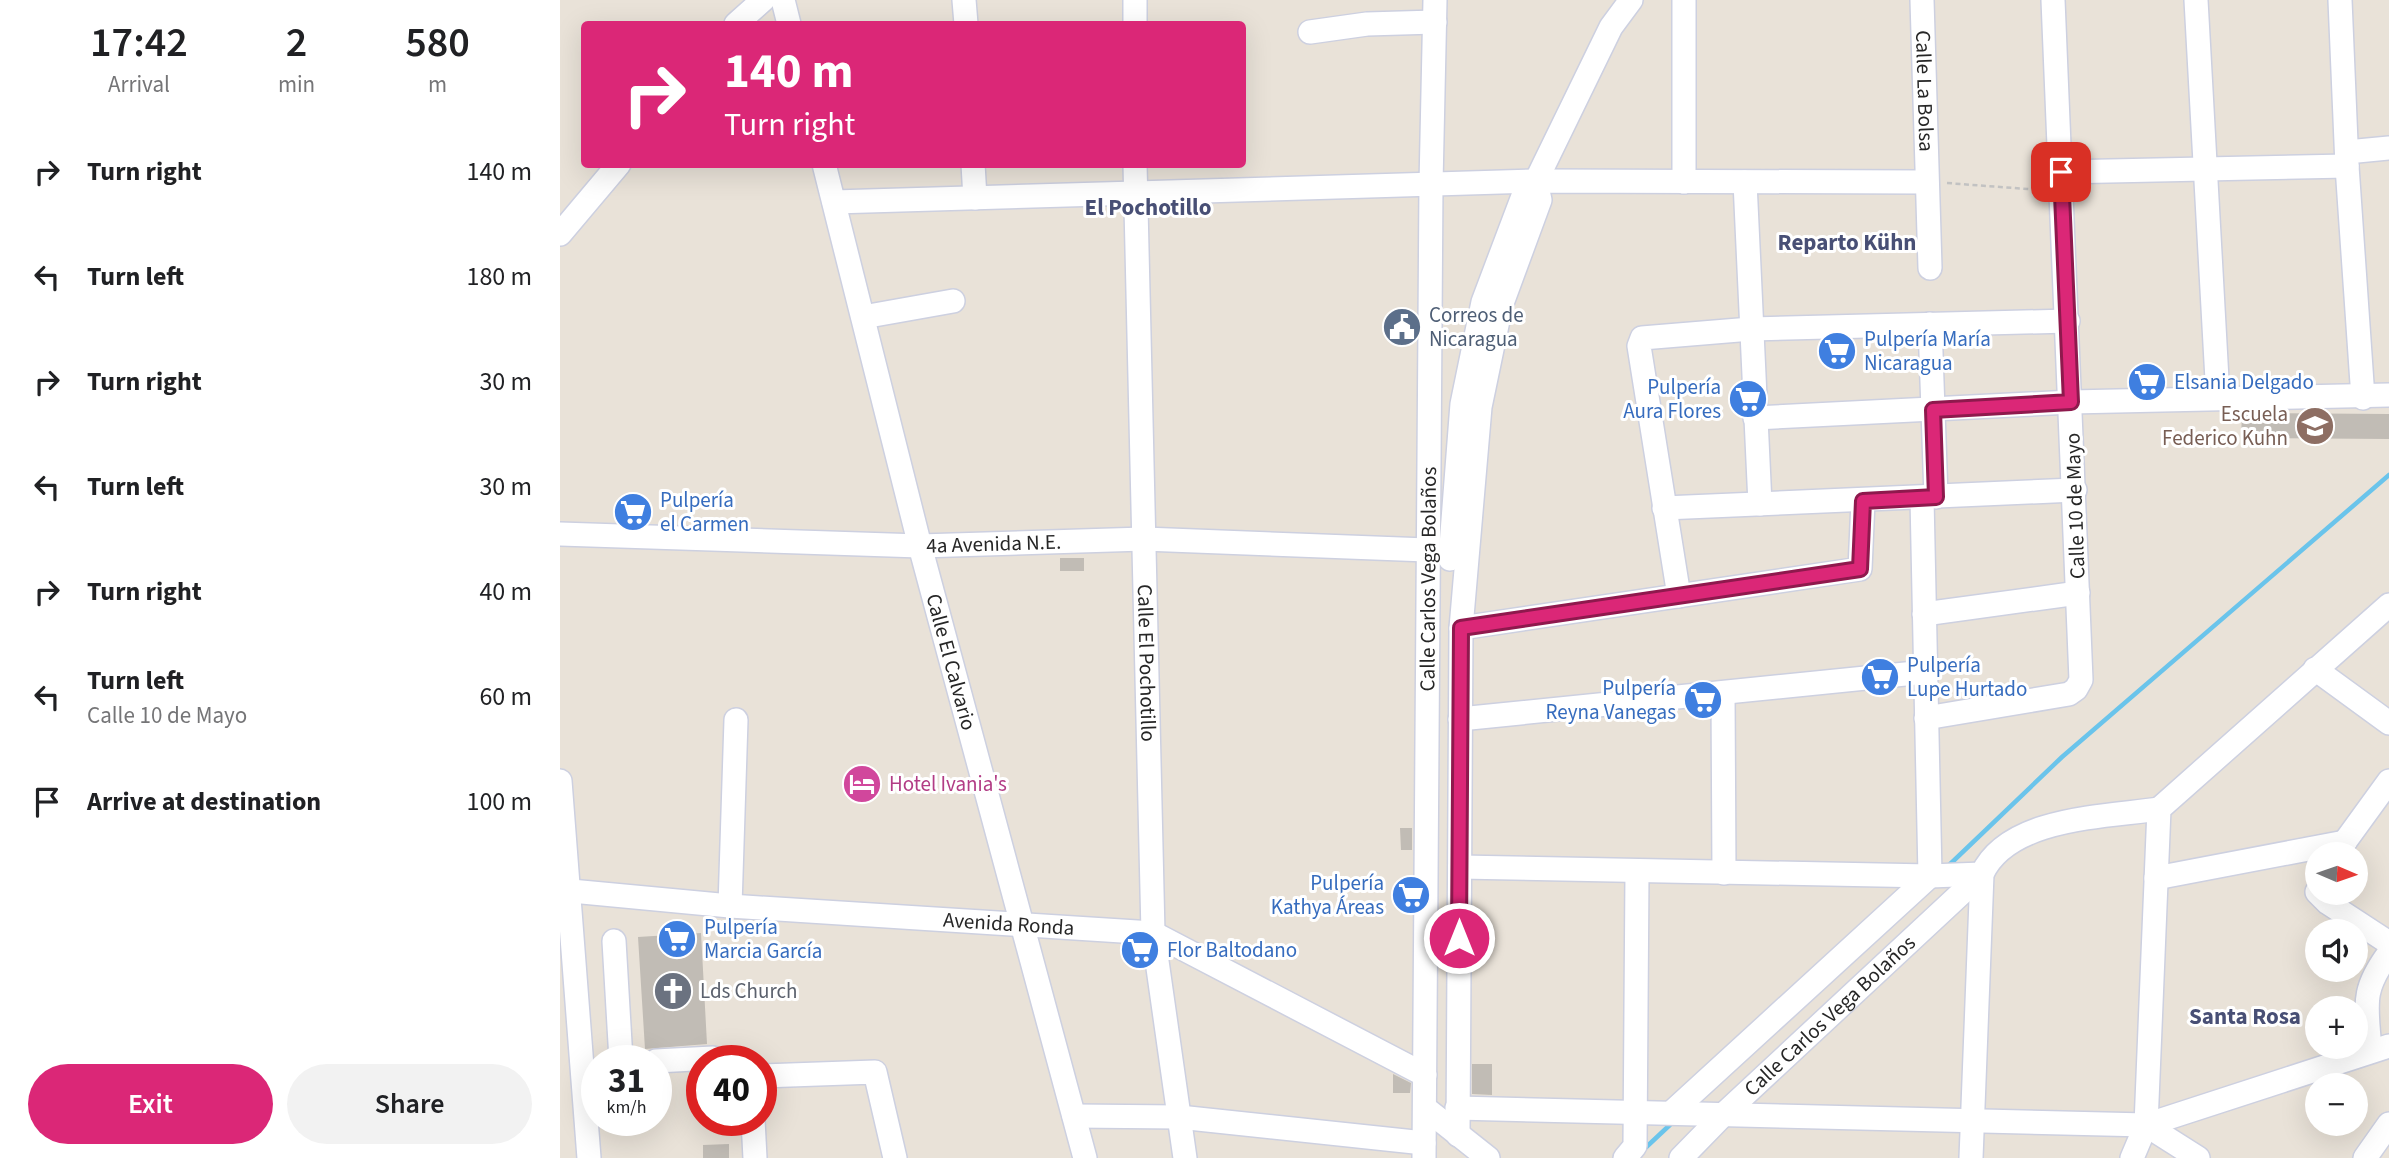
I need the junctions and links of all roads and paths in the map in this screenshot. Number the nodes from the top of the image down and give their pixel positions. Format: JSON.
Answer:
{"nodes":[{"id":1,"x":762,"y":0,"type":"edge"},
{"id":2,"x":783,"y":0,"type":"edge"},
{"id":3,"x":964,"y":0,"type":"edge"},
{"id":4,"x":1135,"y":0,"type":"edge"},
{"id":5,"x":1631,"y":0,"type":"edge"},
{"id":6,"x":1684,"y":0,"type":"edge"},
{"id":7,"x":1922,"y":0,"type":"edge"},
{"id":8,"x":2053,"y":0,"type":"edge"},
{"id":9,"x":2196,"y":0,"type":"edge"},
{"id":10,"x":2340,"y":0,"type":"edge"},
{"id":11,"x":1435,"y":11,"type":"edge"},
{"id":12,"x":739,"y":21,"type":"edge"},
{"id":13,"x":788,"y":21,"type":"edge"},
{"id":14,"x":966,"y":21,"type":"edge"},
{"id":15,"x":1135,"y":21,"type":"edge"},
{"id":16,"x":1310,"y":32,"type":"dead end"},
{"id":17,"x":2389,"y":148,"type":"edge"},
{"id":18,"x":2347,"y":159,"type":"junction"},
{"id":19,"x":616,"y":168,"type":"edge"},
{"id":20,"x":825,"y":168,"type":"edge"},
{"id":21,"x":974,"y":168,"type":"edge"},
{"id":22,"x":1135,"y":168,"type":"edge"},
{"id":23,"x":2205,"y":172,"type":"junction"},
{"id":24,"x":1536,"y":181,"type":"junction"},
{"id":25,"x":1684,"y":181,"type":"junction"},
{"id":26,"x":1745,"y":182,"type":"junction"},
{"id":27,"x":1926,"y":182,"type":"junction"},
{"id":28,"x":2061,"y":182,"type":"junction"},
{"id":29,"x":1431,"y":184,"type":"junction"},
{"id":30,"x":1135,"y":195,"type":"junction"},
{"id":31,"x":975,"y":198,"type":"junction"},
{"id":32,"x":834,"y":202,"type":"junction"},
{"id":33,"x":560,"y":234,"type":"edge"},
{"id":34,"x":1930,"y":268,"type":"dead end"},
{"id":35,"x":953,"y":301,"type":"dead end"},
{"id":36,"x":863,"y":317,"type":"junction"},
{"id":37,"x":2068,"y":321,"type":"junction"},
{"id":38,"x":1930,"y":324,"type":"junction"},
{"id":39,"x":1751,"y":329,"type":"junction"},
{"id":40,"x":2389,"y":395,"type":"edge"},
{"id":41,"x":2218,"y":398,"type":"junction"},
{"id":42,"x":2363,"y":398,"type":"junction"},
{"id":43,"x":2071,"y":402,"type":"junction"},
{"id":44,"x":1933,"y":410,"type":"junction"},
{"id":45,"x":1755,"y":418,"type":"junction"},
{"id":46,"x":2075,"y":490,"type":"junction"},
{"id":47,"x":1929,"y":498,"type":"junction"},
{"id":48,"x":1863,"y":501,"type":"junction"},
{"id":49,"x":1760,"y":504,"type":"junction"},
{"id":50,"x":1664,"y":508,"type":"junction"},
{"id":51,"x":560,"y":534,"type":"edge"},
{"id":52,"x":1144,"y":539,"type":"junction"},
{"id":53,"x":920,"y":545,"type":"junction"},
{"id":54,"x":1442,"y":557,"type":"junction"},
{"id":55,"x":2078,"y":593,"type":"junction"},
{"id":56,"x":1679,"y":596,"type":"junction"},
{"id":57,"x":2389,"y":606,"type":"edge"},
{"id":58,"x":1924,"y":614,"type":"junction"},
{"id":59,"x":1461,"y":628,"type":"junction"},
{"id":60,"x":2315,"y":669,"type":"junction"},
{"id":61,"x":1925,"y":672,"type":"junction"},
{"id":62,"x":1723,"y":693,"type":"junction"},
{"id":63,"x":1926,"y":718,"type":"junction"},
{"id":64,"x":1460,"y":719,"type":"junction"},
{"id":65,"x":736,"y":720,"type":"dead end"},
{"id":66,"x":2389,"y":723,"type":"edge"},
{"id":67,"x":560,"y":781,"type":"edge"},
{"id":68,"x":2389,"y":781,"type":"edge"},
{"id":69,"x":2159,"y":809,"type":"junction"},
{"id":70,"x":2345,"y":842,"type":"edge"},
{"id":71,"x":2305,"y":854,"type":"edge"},
{"id":72,"x":1460,"y":867,"type":"junction"},
{"id":73,"x":1637,"y":873,"type":"junction"},
{"id":74,"x":1724,"y":873,"type":"junction"},
{"id":75,"x":1973,"y":874,"type":"junction"},
{"id":76,"x":1932,"y":876,"type":"junction"},
{"id":77,"x":2157,"y":878,"type":"junction"},
{"id":78,"x":564,"y":891,"type":"edge"},
{"id":79,"x":2336,"y":905,"type":"edge"},
{"id":80,"x":730,"y":906,"type":"junction"},
{"id":81,"x":1023,"y":923,"type":"junction"},
{"id":82,"x":1153,"y":933,"type":"junction"},
{"id":83,"x":614,"y":942,"type":"dead end"},
{"id":84,"x":2389,"y":943,"type":"edge"},
{"id":85,"x":2389,"y":953,"type":"edge"},
{"id":86,"x":620,"y":1045,"type":"edge"},
{"id":87,"x":2380,"y":1049,"type":"edge"},
{"id":88,"x":579,"y":1066,"type":"edge"},
{"id":89,"x":777,"y":1075,"type":"edge"},
{"id":90,"x":1425,"y":1075,"type":"junction"},
{"id":91,"x":1425,"y":1108,"type":"junction"},
{"id":92,"x":1457,"y":1108,"type":"junction"},
{"id":93,"x":1635,"y":1111,"type":"junction"},
{"id":94,"x":1672,"y":1112,"type":"junction"},
{"id":95,"x":1724,"y":1114,"type":"junction"},
{"id":96,"x":1074,"y":1116,"type":"junction"},
{"id":97,"x":1179,"y":1117,"type":"junction"},
{"id":98,"x":1973,"y":1119,"type":"junction"},
{"id":99,"x":2389,"y":1124,"type":"edge"},
{"id":100,"x":2146,"y":1125,"type":"junction"},
{"id":101,"x":1458,"y":1135,"type":"junction"},
{"id":102,"x":754,"y":1136,"type":"edge"},
{"id":103,"x":1424,"y":1151,"type":"edge"},
{"id":104,"x":589,"y":1158,"type":"edge"},
{"id":105,"x":755,"y":1158,"type":"edge"},
{"id":106,"x":895,"y":1158,"type":"edge"},
{"id":107,"x":1085,"y":1158,"type":"edge"},
{"id":108,"x":1185,"y":1158,"type":"edge"},
{"id":109,"x":1488,"y":1158,"type":"edge"},
{"id":110,"x":1625,"y":1158,"type":"edge"},
{"id":111,"x":1681,"y":1158,"type":"edge"},
{"id":112,"x":1971,"y":1158,"type":"edge"},
{"id":113,"x":2132,"y":1158,"type":"edge"},
{"id":114,"x":2198,"y":1158,"type":"edge"},
{"id":115,"x":2365,"y":1158,"type":"edge"}],
"edges":[{"from":1,"to":12,"type":"street"},
{"from":2,"to":13,"type":"street"},
{"from":3,"to":14,"type":"street"},
{"from":4,"to":15,"type":"street"},
{"from":5,"to":24,"type":"street"},
{"from":6,"to":25,"type":"street"},
{"from":7,"to":27,"type":"street","name":"Calle La Bolsa"},
{"from":8,"to":28,"type":"street","name":"Calle 10 de Mayo"},
{"from":9,"to":23,"type":"street"},
{"from":10,"to":18,"type":"street"},
{"from":11,"to":16,"type":"street"},
{"from":11,"to":29,"type":"street","name":"Calle Carlos Vega Bolaños"},
{"from":17,"to":18,"type":"street"},
{"from":18,"to":23,"type":"street"},
{"from":18,"to":42,"type":"street"},
{"from":19,"to":33,"type":"street"},
{"from":20,"to":32,"type":"street","name":"Calle El Calvario"},
{"from":21,"to":31,"type":"street"},
{"from":22,"to":30,"type":"street","name":"Calle El Pochotillo"},
{"from":23,"to":28,"type":"street"},
{"from":23,"to":41,"type":"street"},
{"from":24,"to":25,"type":"street"},
{"from":24,"to":29,"type":"street"},
{"from":24,"to":54,"type":"street"},
{"from":25,"to":26,"type":"street"},
{"from":26,"to":27,"type":"street"},
{"from":26,"to":39,"type":"street"},
{"from":27,"to":28,"type":"path"},
{"from":27,"to":34,"type":"street","name":"Calle La Bolsa"},
{"from":28,"to":37,"type":"street","name":"Calle 10 de Mayo"},
{"from":29,"to":30,"type":"street"},
{"from":29,"to":54,"type":"street","name":"Calle Carlos Vega Bolaños"},
{"from":30,"to":31,"type":"street"},
{"from":30,"to":52,"type":"street","name":"Calle El Pochotillo"},
{"from":31,"to":32,"type":"street"},
{"from":32,"to":36,"type":"street","name":"Calle El Calvario"},
{"from":35,"to":36,"type":"street"},
{"from":36,"to":53,"type":"street","name":"Calle El Calvario"},
{"from":37,"to":38,"type":"street"},
{"from":37,"to":43,"type":"street","name":"Calle 10 de Mayo"},
{"from":38,"to":39,"type":"street"},
{"from":38,"to":44,"type":"street"},
{"from":39,"to":45,"type":"street"},
{"from":39,"to":50,"type":"street"},
{"from":40,"to":42,"type":"street"},
{"from":41,"to":42,"type":"street"},
{"from":41,"to":43,"type":"street"},
{"from":43,"to":44,"type":"street"},
{"from":43,"to":46,"type":"street","name":"Calle 10 de Mayo"},
{"from":44,"to":45,"type":"street"},
{"from":44,"to":47,"type":"street"},
{"from":45,"to":49,"type":"street"},
{"from":46,"to":47,"type":"street"},
{"from":46,"to":55,"type":"street","name":"Calle 10 de Mayo"},
{"from":47,"to":48,"type":"street"},
{"from":47,"to":58,"type":"street"},
{"from":48,"to":49,"type":"street"},
{"from":48,"to":56,"type":"street"},
{"from":49,"to":50,"type":"street"},
{"from":50,"to":56,"type":"street"},
{"from":51,"to":53,"type":"street","name":"4a Avenida N.E."},
{"from":52,"to":53,"type":"street","name":"4a Avenida N.E."},
{"from":52,"to":54,"type":"street","name":"4a Avenida N.E."},
{"from":52,"to":82,"type":"street","name":"Calle El Pochotillo"},
{"from":53,"to":81,"type":"street","name":"Calle El Calvario"},
{"from":54,"to":59,"type":"street","name":"Calle Carlos Vega Bolaños"},
{"from":54,"to":90,"type":"street","name":"Calle Carlos Vega Bolaños"},
{"from":55,"to":58,"type":"street"},
{"from":55,"to":63,"type":"street","name":"Calle 10 de Mayo"},
{"from":56,"to":59,"type":"street"},
{"from":57,"to":60,"type":"street"},
{"from":58,"to":61,"type":"street"},
{"from":59,"to":64,"type":"street","name":"Calle Carlos Vega Bolaños"},
{"from":60,"to":66,"type":"street"},
{"from":60,"to":69,"type":"street"},
{"from":61,"to":62,"type":"street"},
{"from":61,"to":63,"type":"street"},
{"from":62,"to":64,"type":"street"},
{"from":62,"to":74,"type":"street"},
{"from":63,"to":76,"type":"street"},
{"from":64,"to":72,"type":"street","name":"Calle Carlos Vega Bolaños"},
{"from":65,"to":80,"type":"street"},
{"from":67,"to":78,"type":"street"},
{"from":68,"to":70,"type":"street"},
{"from":69,"to":75,"type":"street","name":"Calle Carlos Vega Bolaños"},
{"from":69,"to":77,"type":"street"},
{"from":71,"to":77,"type":"street"},
{"from":72,"to":73,"type":"street"},
{"from":72,"to":92,"type":"street","name":"Calle Carlos Vega Bolaños"},
{"from":73,"to":74,"type":"street"},
{"from":73,"to":93,"type":"street"},
{"from":74,"to":76,"type":"street"},
{"from":75,"to":76,"type":"street"},
{"from":75,"to":95,"type":"street","name":"Calle Carlos Vega Bolaños"},
{"from":75,"to":98,"type":"street"},
{"from":76,"to":94,"type":"street"},
{"from":77,"to":100,"type":"street"},
{"from":78,"to":80,"type":"street","name":"Avenida Ronda"},
{"from":78,"to":88,"type":"street"},
{"from":79,"to":84,"type":"street"},
{"from":80,"to":81,"type":"street","name":"Avenida Ronda"},
{"from":81,"to":82,"type":"street","name":"Avenida Ronda"},
{"from":81,"to":96,"type":"street","name":"Calle El Calvario"},
{"from":82,"to":90,"type":"street","name":"Avenida Ronda"},
{"from":82,"to":97,"type":"street","name":"Calle El Pochotillo"},
{"from":83,"to":86,"type":"street"},
{"from":85,"to":87,"type":"street"},
{"from":87,"to":100,"type":"street"},
{"from":88,"to":104,"type":"street"},
{"from":89,"to":106,"type":"street"},
{"from":90,"to":91,"type":"street","name":"Calle Carlos Vega Bolaños"},
{"from":91,"to":101,"type":"street"},
{"from":91,"to":103,"type":"street","name":"Calle Carlos Vega Bolaños"},
{"from":92,"to":93,"type":"street"},
{"from":92,"to":101,"type":"street","name":"Calle Carlos Vega Bolaños"},
{"from":93,"to":94,"type":"street"},
{"from":93,"to":110,"type":"street"},
{"from":94,"to":95,"type":"street"},
{"from":95,"to":98,"type":"street"},
{"from":95,"to":111,"type":"street","name":"Calle Carlos Vega Bolaños"},
{"from":96,"to":97,"type":"street"},
{"from":96,"to":107,"type":"street","name":"Calle El Calvario"},
{"from":97,"to":103,"type":"street"},
{"from":97,"to":108,"type":"street","name":"Calle El Pochotillo"},
{"from":98,"to":100,"type":"street"},
{"from":98,"to":112,"type":"street"},
{"from":99,"to":115,"type":"street"},
{"from":100,"to":113,"type":"street"},
{"from":100,"to":114,"type":"street"},
{"from":101,"to":109,"type":"street"},
{"from":102,"to":105,"type":"street"}]}
